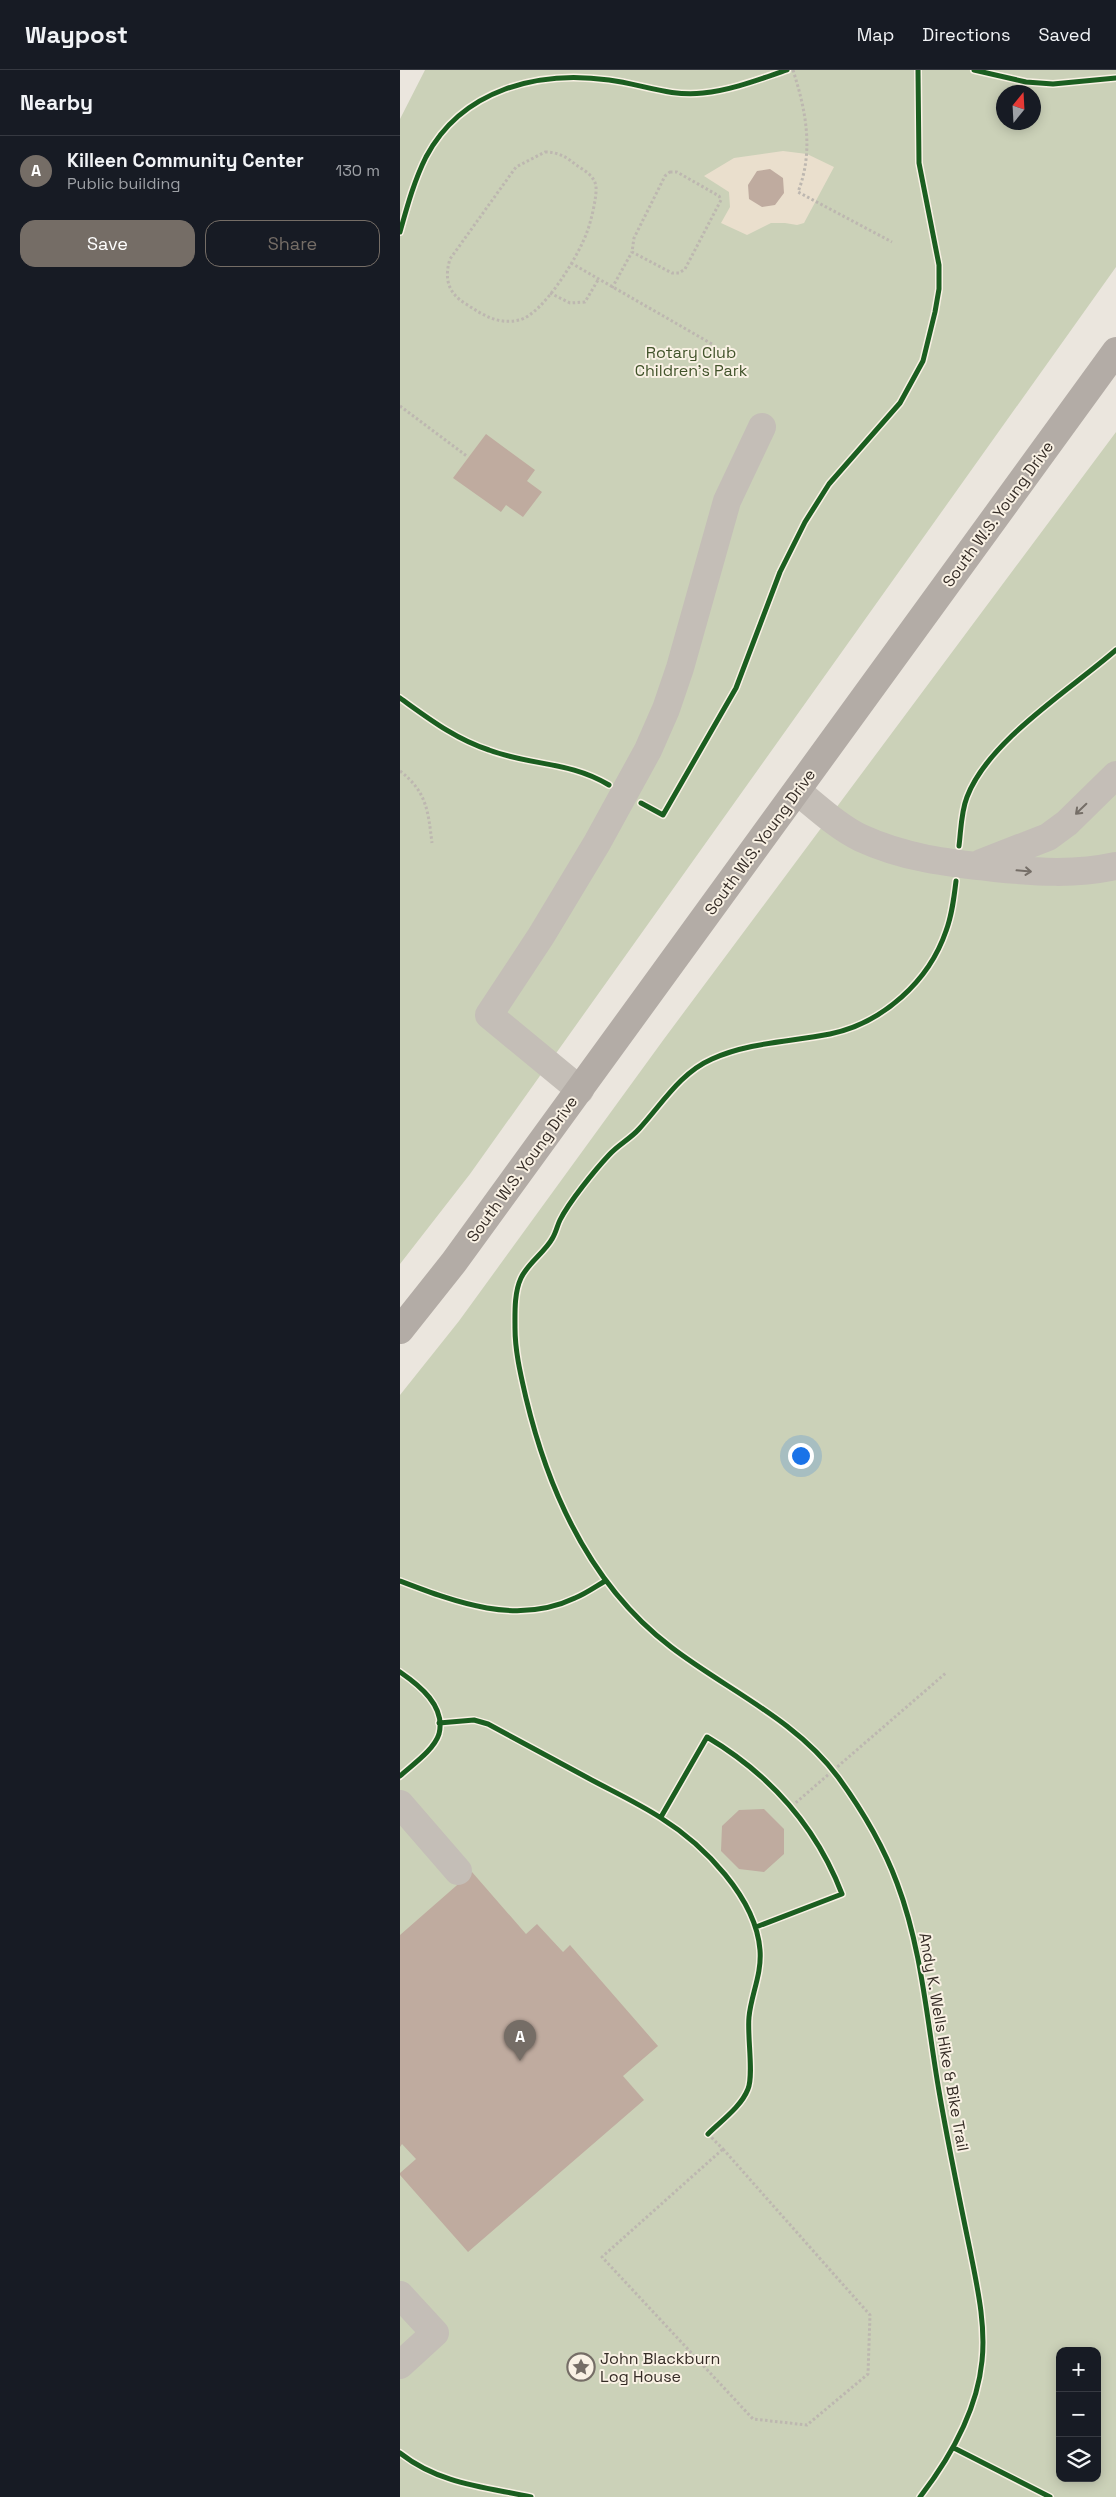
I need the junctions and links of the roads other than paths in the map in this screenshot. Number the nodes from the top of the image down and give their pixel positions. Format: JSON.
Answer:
{"nodes":[{"id":1,"x":1116,"y":351,"type":"edge"},
{"id":2,"x":762,"y":427,"type":"dead end"},
{"id":3,"x":1116,"y":775,"type":"edge"},
{"id":4,"x":797,"y":791,"type":"junction"},
{"id":5,"x":976,"y":866,"type":"junction"},
{"id":6,"x":1116,"y":866,"type":"edge"},
{"id":7,"x":580,"y":1090,"type":"junction"},
{"id":8,"x":400,"y":1330,"type":"edge"},
{"id":9,"x":400,"y":1804,"type":"edge"},
{"id":10,"x":458,"y":1871,"type":"dead end"},
{"id":11,"x":400,"y":2294,"type":"edge"},
{"id":12,"x":400,"y":2365,"type":"edge"}],
"edges":[{"from":1,"to":4,"type":"main road","name":"South W.S. Young Drive"},
{"from":2,"to":7,"type":"lane"},
{"from":3,"to":5,"type":"lane","one_way":true},
{"from":4,"to":5,"type":"lane"},
{"from":4,"to":7,"type":"main road","name":"South W.S. Young Drive"},
{"from":5,"to":6,"type":"lane","one_way":true},
{"from":7,"to":8,"type":"main road","name":"South W.S. Young Drive"},
{"from":9,"to":10,"type":"lane"},
{"from":11,"to":12,"type":"lane"}]}
